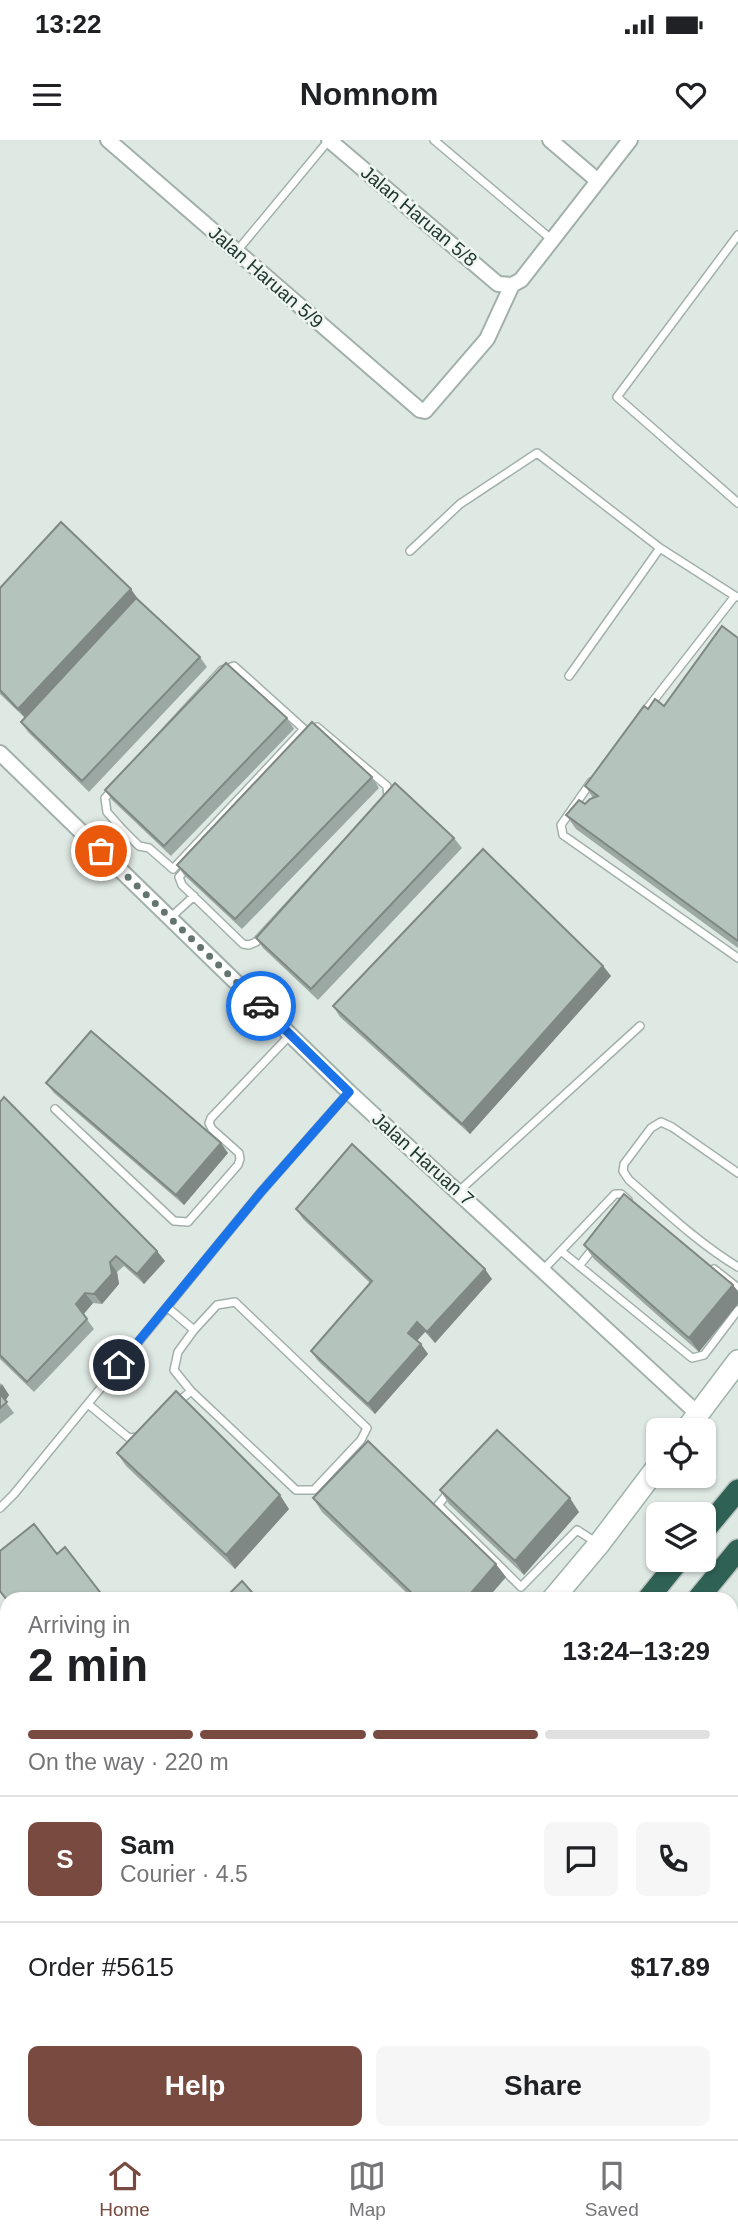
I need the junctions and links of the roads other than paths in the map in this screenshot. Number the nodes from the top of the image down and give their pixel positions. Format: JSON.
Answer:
{"nodes":[{"id":1,"x":108,"y":140,"type":"edge"},
{"id":2,"x":329,"y":140,"type":"edge"},
{"id":3,"x":434,"y":140,"type":"edge"},
{"id":4,"x":550,"y":140,"type":"edge"},
{"id":5,"x":630,"y":140,"type":"edge"},
{"id":6,"x":598,"y":181,"type":"junction"},
{"id":7,"x":738,"y":235,"type":"edge"},
{"id":8,"x":551,"y":239,"type":"junction"},
{"id":9,"x":237,"y":252,"type":"junction"},
{"id":10,"x":512,"y":285,"type":"junction"},
{"id":11,"x":738,"y":503,"type":"edge"},
{"id":12,"x":660,"y":548,"type":"junction"},
{"id":13,"x":410,"y":551,"type":"dead end"},
{"id":14,"x":737,"y":596,"type":"edge"},
{"id":15,"x":569,"y":676,"type":"dead end"},
{"id":16,"x":641,"y":716,"type":"edge"},
{"id":17,"x":0,"y":752,"type":"edge"},
{"id":18,"x":600,"y":770,"type":"edge"},
{"id":19,"x":122,"y":829,"type":"junction"},
{"id":20,"x":101,"y":851,"type":"junction"},
{"id":21,"x":194,"y":896,"type":"junction"},
{"id":22,"x":170,"y":918,"type":"junction"},
{"id":23,"x":738,"y":958,"type":"edge"},
{"id":24,"x":640,"y":1026,"type":"dead end"},
{"id":25,"x":290,"y":1035,"type":"junction"},
{"id":26,"x":349,"y":1092,"type":"junction"},
{"id":27,"x":55,"y":1109,"type":"dead end"},
{"id":28,"x":738,"y":1173,"type":"edge"},
{"id":29,"x":459,"y":1191,"type":"junction"},
{"id":30,"x":622,"y":1212,"type":"edge"},
{"id":31,"x":604,"y":1234,"type":"edge"},
{"id":32,"x":561,"y":1251,"type":"junction"},
{"id":33,"x":706,"y":1262,"type":"edge"},
{"id":34,"x":579,"y":1266,"type":"junction"},
{"id":35,"x":738,"y":1267,"type":"edge"},
{"id":36,"x":543,"y":1270,"type":"junction"},
{"id":37,"x":738,"y":1288,"type":"edge"},
{"id":38,"x":167,"y":1307,"type":"junction"},
{"id":39,"x":738,"y":1310,"type":"edge"},
{"id":40,"x":194,"y":1330,"type":"junction"},
{"id":41,"x":738,"y":1361,"type":"edge"},
{"id":42,"x":191,"y":1391,"type":"junction"},
{"id":43,"x":88,"y":1404,"type":"junction"},
{"id":44,"x":172,"y":1409,"type":"edge"},
{"id":45,"x":688,"y":1418,"type":"edge"},
{"id":46,"x":695,"y":1418,"type":"edge"},
{"id":47,"x":143,"y":1436,"type":"edge"},
{"id":48,"x":646,"y":1482,"type":"edge"},
{"id":49,"x":454,"y":1486,"type":"edge"},
{"id":50,"x":738,"y":1490,"type":"edge"},
{"id":51,"x":0,"y":1508,"type":"edge"},
{"id":52,"x":716,"y":1517,"type":"edge"},
{"id":53,"x":599,"y":1544,"type":"junction"},
{"id":54,"x":738,"y":1550,"type":"edge"},
{"id":55,"x":670,"y":1572,"type":"edge"},
{"id":56,"x":559,"y":1592,"type":"edge"},
{"id":57,"x":653,"y":1592,"type":"edge"},
{"id":58,"x":704,"y":1592,"type":"edge"}],
"edges":[{"from":1,"to":9,"type":"street","name":"Jalan Haruan 5/9"},
{"from":2,"to":9,"type":"lane"},
{"from":2,"to":10,"type":"street","name":"Jalan Haruan 5/8"},
{"from":3,"to":8,"type":"lane"},
{"from":4,"to":6,"type":"street"},
{"from":5,"to":6,"type":"street"},
{"from":6,"to":8,"type":"street"},
{"from":7,"to":11,"type":"lane"},
{"from":8,"to":10,"type":"street"},
{"from":9,"to":10,"type":"street","name":"Jalan Haruan 5/9"},
{"from":12,"to":13,"type":"lane"},
{"from":12,"to":14,"type":"lane"},
{"from":12,"to":15,"type":"lane"},
{"from":14,"to":16,"type":"lane"},
{"from":17,"to":20,"type":"street","name":"Jalan Haruan 7"},
{"from":18,"to":23,"type":"lane"},
{"from":19,"to":19,"type":"lane"},
{"from":19,"to":20,"type":"lane"},
{"from":20,"to":22,"type":"street","name":"Jalan Haruan 7"},
{"from":21,"to":21,"type":"lane"},
{"from":21,"to":22,"type":"lane"},
{"from":22,"to":25,"type":"street","name":"Jalan Haruan 7"},
{"from":24,"to":29,"type":"lane"},
{"from":25,"to":26,"type":"street","name":"Jalan Haruan 7"},
{"from":25,"to":27,"type":"lane"},
{"from":26,"to":29,"type":"street","name":"Jalan Haruan 7"},
{"from":26,"to":38,"type":"lane"},
{"from":28,"to":35,"type":"lane"},
{"from":29,"to":36,"type":"street","name":"Jalan Haruan 7"},
{"from":30,"to":32,"type":"lane"},
{"from":31,"to":34,"type":"lane"},
{"from":32,"to":34,"type":"lane"},
{"from":32,"to":36,"type":"lane"},
{"from":33,"to":37,"type":"lane"},
{"from":34,"to":39,"type":"lane"},
{"from":36,"to":45,"type":"street","name":"Jalan Haruan 7"},
{"from":38,"to":40,"type":"lane"},
{"from":38,"to":43,"type":"lane"},
{"from":40,"to":42,"type":"lane"},
{"from":40,"to":42,"type":"lane"},
{"from":41,"to":46,"type":"main road"},
{"from":42,"to":44,"type":"lane"},
{"from":43,"to":47,"type":"lane"},
{"from":43,"to":51,"type":"lane"},
{"from":48,"to":53,"type":"main road"},
{"from":49,"to":53,"type":"lane"},
{"from":50,"to":52,"type":"highway"},
{"from":53,"to":56,"type":"main road"},
{"from":54,"to":58,"type":"highway"},
{"from":55,"to":57,"type":"highway"}]}
